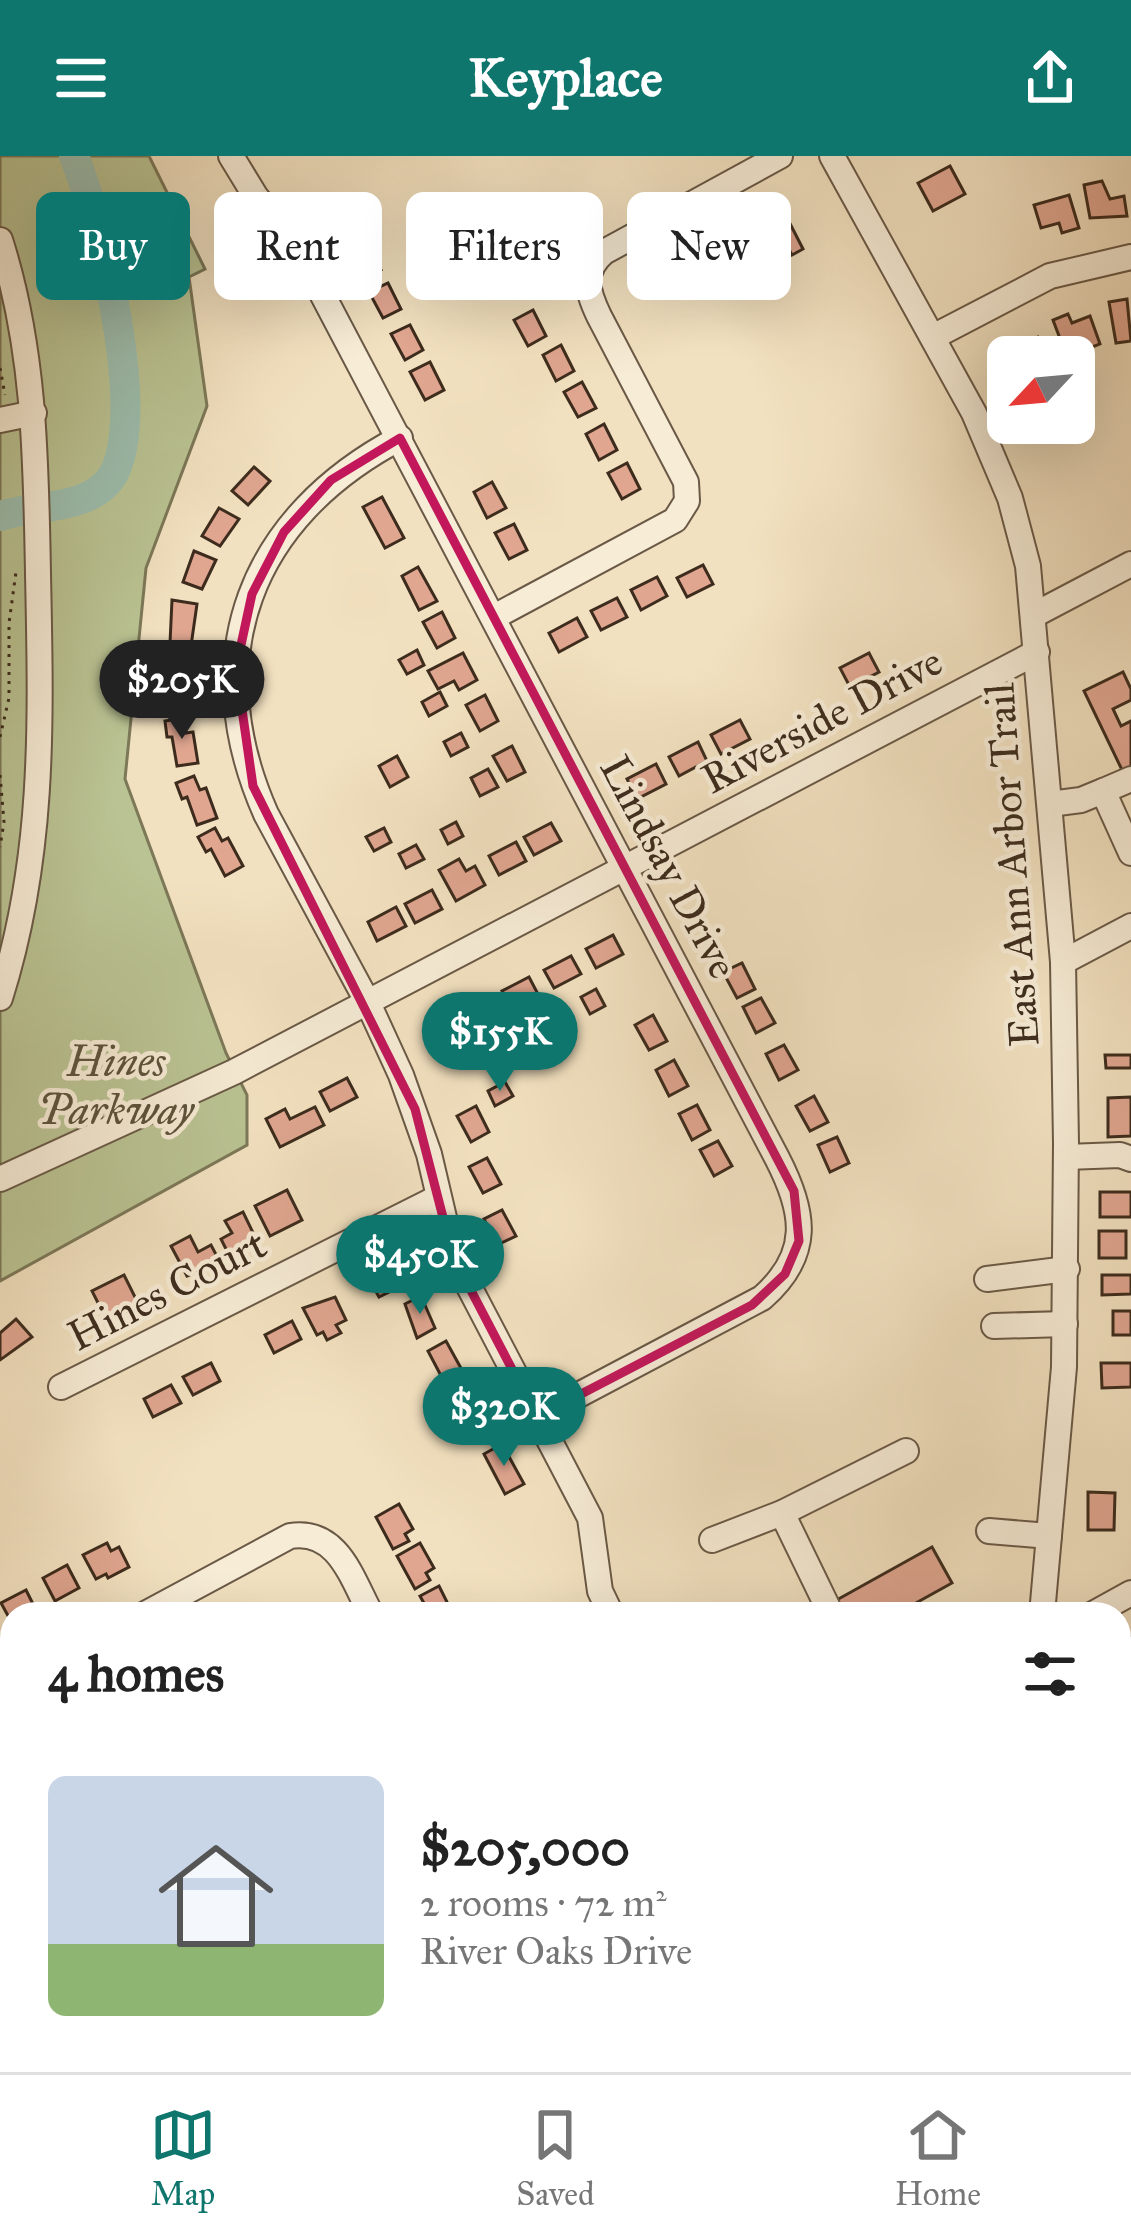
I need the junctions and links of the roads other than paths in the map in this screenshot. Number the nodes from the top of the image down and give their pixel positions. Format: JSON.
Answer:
{"nodes":[{"id":1,"x":231,"y":156,"type":"edge"},
{"id":2,"x":780,"y":156,"type":"edge"},
{"id":3,"x":832,"y":156,"type":"edge"},
{"id":4,"x":0,"y":240,"type":"edge"},
{"id":5,"x":1131,"y":257,"type":"edge"},
{"id":6,"x":933,"y":337,"type":"junction"},
{"id":7,"x":34,"y":412,"type":"junction"},
{"id":8,"x":0,"y":420,"type":"edge"},
{"id":9,"x":400,"y":438,"type":"junction"},
{"id":10,"x":1131,"y":564,"type":"edge"},
{"id":11,"x":1034,"y":615,"type":"junction"},
{"id":12,"x":494,"y":617,"type":"junction"},
{"id":13,"x":1037,"y":652,"type":"junction"},
{"id":14,"x":1131,"y":779,"type":"edge"},
{"id":15,"x":1103,"y":791,"type":"junction"},
{"id":16,"x":1049,"y":804,"type":"junction"},
{"id":17,"x":1131,"y":853,"type":"edge"},
{"id":18,"x":625,"y":868,"type":"junction"},
{"id":19,"x":1131,"y":926,"type":"edge"},
{"id":20,"x":1063,"y":962,"type":"junction"},
{"id":21,"x":0,"y":998,"type":"edge"},
{"id":22,"x":368,"y":1003,"type":"junction"},
{"id":23,"x":1131,"y":1162,"type":"edge"},
{"id":24,"x":1066,"y":1164,"type":"junction"},
{"id":25,"x":0,"y":1178,"type":"edge"},
{"id":26,"x":437,"y":1198,"type":"junction"},
{"id":27,"x":1067,"y":1269,"type":"junction"},
{"id":28,"x":987,"y":1280,"type":"dead end"},
{"id":29,"x":1065,"y":1324,"type":"junction"},
{"id":30,"x":994,"y":1327,"type":"dead end"},
{"id":31,"x":61,"y":1387,"type":"dead end"},
{"id":32,"x":537,"y":1417,"type":"junction"},
{"id":33,"x":906,"y":1451,"type":"dead end"},
{"id":34,"x":782,"y":1513,"type":"junction"},
{"id":35,"x":989,"y":1531,"type":"dead end"},
{"id":36,"x":1048,"y":1536,"type":"junction"},
{"id":37,"x":712,"y":1540,"type":"dead end"},
{"id":38,"x":168,"y":1602,"type":"edge"},
{"id":39,"x":364,"y":1602,"type":"edge"},
{"id":40,"x":605,"y":1602,"type":"edge"},
{"id":41,"x":825,"y":1602,"type":"edge"},
{"id":42,"x":1043,"y":1602,"type":"edge"}],
"edges":[{"from":1,"to":9,"type":"street","name":"Lindsay Drive"},
{"from":2,"to":12,"type":"street"},
{"from":3,"to":6,"type":"street","name":"East Ann Arbor Trail"},
{"from":4,"to":7,"type":"street"},
{"from":5,"to":6,"type":"street"},
{"from":6,"to":11,"type":"street","name":"East Ann Arbor Trail"},
{"from":7,"to":8,"type":"street"},
{"from":7,"to":21,"type":"street"},
{"from":9,"to":12,"type":"street","name":"Lindsay Drive"},
{"from":9,"to":22,"type":"street"},
{"from":10,"to":11,"type":"street"},
{"from":11,"to":13,"type":"street","name":"East Ann Arbor Trail"},
{"from":12,"to":18,"type":"street","name":"Lindsay Drive"},
{"from":13,"to":16,"type":"street","name":"East Ann Arbor Trail"},
{"from":13,"to":18,"type":"street","name":"Riverside Drive"},
{"from":14,"to":15,"type":"street"},
{"from":15,"to":16,"type":"street"},
{"from":15,"to":17,"type":"street"},
{"from":16,"to":20,"type":"street","name":"East Ann Arbor Trail"},
{"from":18,"to":22,"type":"street","name":"Riverside Drive"},
{"from":18,"to":32,"type":"street","name":"Lindsay Drive"},
{"from":19,"to":20,"type":"street"},
{"from":20,"to":24,"type":"street","name":"East Ann Arbor Trail"},
{"from":22,"to":25,"type":"street","name":"Riverside Drive"},
{"from":22,"to":26,"type":"street"},
{"from":23,"to":24,"type":"street"},
{"from":24,"to":27,"type":"street","name":"East Ann Arbor Trail"},
{"from":26,"to":31,"type":"street","name":"Hines Court"},
{"from":26,"to":32,"type":"street"},
{"from":27,"to":28,"type":"street"},
{"from":27,"to":29,"type":"street","name":"East Ann Arbor Trail"},
{"from":29,"to":30,"type":"street"},
{"from":29,"to":36,"type":"street","name":"East Ann Arbor Trail"},
{"from":32,"to":40,"type":"street"},
{"from":33,"to":34,"type":"street"},
{"from":34,"to":37,"type":"street"},
{"from":34,"to":41,"type":"street"},
{"from":35,"to":36,"type":"street"},
{"from":36,"to":42,"type":"street","name":"East Ann Arbor Trail"},
{"from":38,"to":39,"type":"street"}]}
